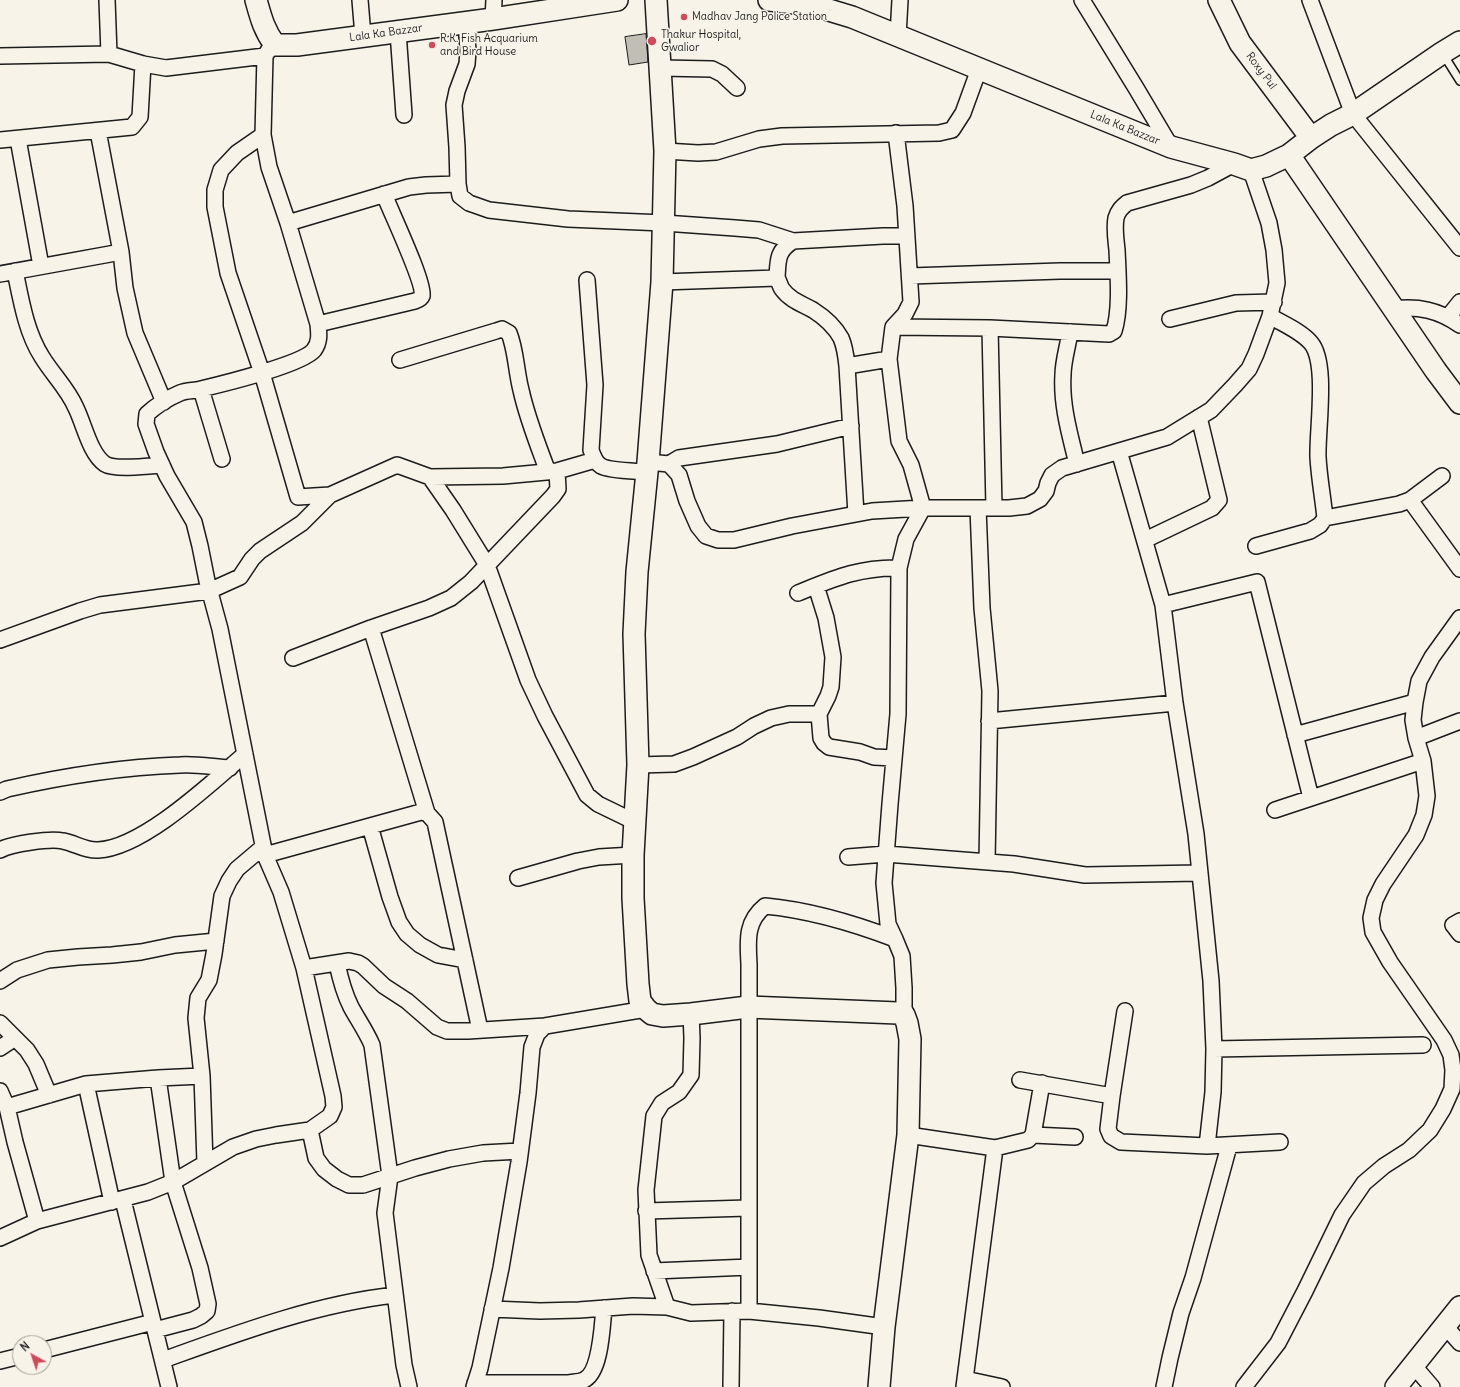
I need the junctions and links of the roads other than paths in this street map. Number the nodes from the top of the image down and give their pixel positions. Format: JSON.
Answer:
{"nodes":[{"id":1,"x":107,"y":0,"type":"edge"},
{"id":2,"x":256,"y":0,"type":"edge"},
{"id":3,"x":360,"y":0,"type":"edge"},
{"id":4,"x":617,"y":0,"type":"edge"},
{"id":5,"x":656,"y":0,"type":"edge"},
{"id":6,"x":769,"y":0,"type":"edge"},
{"id":7,"x":900,"y":0,"type":"edge"},
{"id":8,"x":1082,"y":0,"type":"edge"},
{"id":9,"x":1219,"y":0,"type":"edge"},
{"id":10,"x":1310,"y":0,"type":"edge"},
{"id":11,"x":494,"y":9,"type":"edge"},
{"id":12,"x":466,"y":22,"type":"junction"},
{"id":13,"x":398,"y":32,"type":"junction"},
{"id":14,"x":363,"y":36,"type":"junction"},
{"id":15,"x":898,"y":36,"type":"junction"},
{"id":16,"x":1460,"y":42,"type":"edge"},
{"id":17,"x":270,"y":51,"type":"junction"},
{"id":18,"x":1442,"y":53,"type":"junction"},
{"id":19,"x":110,"y":54,"type":"junction"},
{"id":20,"x":0,"y":56,"type":"edge"},
{"id":21,"x":143,"y":64,"type":"junction"},
{"id":22,"x":661,"y":68,"type":"junction"},
{"id":23,"x":979,"y":69,"type":"junction"},
{"id":24,"x":1460,"y":81,"type":"edge"},
{"id":25,"x":736,"y":88,"type":"dead end"},
{"id":26,"x":1353,"y":114,"type":"junction"},
{"id":27,"x":404,"y":115,"type":"dead end"},
{"id":28,"x":98,"y":131,"type":"junction"},
{"id":29,"x":896,"y":133,"type":"junction"},
{"id":30,"x":263,"y":136,"type":"junction"},
{"id":31,"x":1311,"y":138,"type":"junction"},
{"id":32,"x":18,"y":139,"type":"junction"},
{"id":33,"x":0,"y":140,"type":"edge"},
{"id":34,"x":1171,"y":147,"type":"junction"},
{"id":35,"x":666,"y":151,"type":"junction"},
{"id":36,"x":1289,"y":155,"type":"junction"},
{"id":37,"x":1243,"y":167,"type":"junction"},
{"id":38,"x":458,"y":184,"type":"junction"},
{"id":39,"x":384,"y":194,"type":"junction"},
{"id":40,"x":288,"y":223,"type":"junction"},
{"id":41,"x":664,"y":223,"type":"junction"},
{"id":42,"x":906,"y":236,"type":"junction"},
{"id":43,"x":793,"y":240,"type":"junction"},
{"id":44,"x":1460,"y":248,"type":"edge"},
{"id":45,"x":121,"y":252,"type":"junction"},
{"id":46,"x":41,"y":266,"type":"junction"},
{"id":47,"x":15,"y":271,"type":"junction"},
{"id":48,"x":1118,"y":271,"type":"junction"},
{"id":49,"x":0,"y":274,"type":"edge"},
{"id":50,"x":910,"y":276,"type":"junction"},
{"id":51,"x":777,"y":278,"type":"junction"},
{"id":52,"x":587,"y":280,"type":"dead end"},
{"id":53,"x":662,"y":282,"type":"junction"},
{"id":54,"x":1460,"y":302,"type":"edge"},
{"id":55,"x":1272,"y":309,"type":"junction"},
{"id":56,"x":1393,"y":309,"type":"junction"},
{"id":57,"x":1170,"y":319,"type":"dead end"},
{"id":58,"x":1454,"y":321,"type":"edge"},
{"id":59,"x":318,"y":324,"type":"junction"},
{"id":60,"x":893,"y":327,"type":"junction"},
{"id":61,"x":990,"y":328,"type":"junction"},
{"id":62,"x":1070,"y":332,"type":"junction"},
{"id":63,"x":889,"y":359,"type":"junction"},
{"id":64,"x":400,"y":360,"type":"dead end"},
{"id":65,"x":847,"y":366,"type":"junction"},
{"id":66,"x":262,"y":373,"type":"junction"},
{"id":67,"x":201,"y":389,"type":"junction"},
{"id":68,"x":164,"y":402,"type":"junction"},
{"id":69,"x":1460,"y":403,"type":"edge"},
{"id":70,"x":1199,"y":417,"type":"junction"},
{"id":71,"x":850,"y":426,"type":"junction"},
{"id":72,"x":1119,"y":452,"type":"junction"},
{"id":73,"x":222,"y":458,"type":"dead end"},
{"id":74,"x":595,"y":460,"type":"junction"},
{"id":75,"x":669,"y":464,"type":"junction"},
{"id":76,"x":1077,"y":464,"type":"junction"},
{"id":77,"x":162,"y":465,"type":"junction"},
{"id":78,"x":647,"y":467,"type":"junction"},
{"id":79,"x":552,"y":471,"type":"junction"},
{"id":80,"x":1442,"y":476,"type":"dead end"},
{"id":81,"x":430,"y":477,"type":"junction"},
{"id":82,"x":330,"y":495,"type":"junction"},
{"id":83,"x":1410,"y":500,"type":"junction"},
{"id":84,"x":923,"y":508,"type":"junction"},
{"id":85,"x":978,"y":508,"type":"junction"},
{"id":86,"x":994,"y":508,"type":"junction"},
{"id":87,"x":856,"y":514,"type":"junction"},
{"id":88,"x":1325,"y":518,"type":"junction"},
{"id":89,"x":1145,"y":540,"type":"junction"},
{"id":90,"x":1256,"y":546,"type":"dead end"},
{"id":91,"x":488,"y":564,"type":"junction"},
{"id":92,"x":899,"y":568,"type":"junction"},
{"id":93,"x":1460,"y":569,"type":"edge"},
{"id":94,"x":816,"y":586,"type":"junction"},
{"id":95,"x":209,"y":591,"type":"junction"},
{"id":96,"x":798,"y":593,"type":"dead end"},
{"id":97,"x":1163,"y":605,"type":"junction"},
{"id":98,"x":1460,"y":618,"type":"edge"},
{"id":99,"x":370,"y":628,"type":"junction"},
{"id":100,"x":0,"y":640,"type":"edge"},
{"id":101,"x":293,"y":658,"type":"dead end"},
{"id":102,"x":1415,"y":702,"type":"junction"},
{"id":103,"x":1175,"y":703,"type":"junction"},
{"id":104,"x":819,"y":714,"type":"junction"},
{"id":105,"x":989,"y":721,"type":"junction"},
{"id":106,"x":1460,"y":721,"type":"edge"},
{"id":107,"x":1295,"y":735,"type":"junction"},
{"id":108,"x":1416,"y":738,"type":"junction"},
{"id":109,"x":245,"y":754,"type":"junction"},
{"id":110,"x":894,"y":758,"type":"junction"},
{"id":111,"x":1423,"y":761,"type":"junction"},
{"id":112,"x":638,"y":765,"type":"junction"},
{"id":113,"x":230,"y":768,"type":"junction"},
{"id":114,"x":0,"y":792,"type":"edge"},
{"id":115,"x":1311,"y":798,"type":"junction"},
{"id":116,"x":1275,"y":810,"type":"dead end"},
{"id":117,"x":426,"y":813,"type":"junction"},
{"id":118,"x":635,"y":822,"type":"junction"},
{"id":119,"x":370,"y":826,"type":"junction"},
{"id":120,"x":1,"y":847,"type":"edge"},
{"id":121,"x":264,"y":851,"type":"junction"},
{"id":122,"x":886,"y":854,"type":"junction"},
{"id":123,"x":633,"y":855,"type":"junction"},
{"id":124,"x":848,"y":857,"type":"dead end"},
{"id":125,"x":987,"y":862,"type":"junction"},
{"id":126,"x":1199,"y":873,"type":"junction"},
{"id":127,"x":518,"y":878,"type":"dead end"},
{"id":128,"x":1460,"y":921,"type":"edge"},
{"id":129,"x":1460,"y":934,"type":"edge"},
{"id":130,"x":895,"y":939,"type":"junction"},
{"id":131,"x":216,"y":942,"type":"junction"},
{"id":132,"x":465,"y":960,"type":"junction"},
{"id":133,"x":337,"y":963,"type":"junction"},
{"id":134,"x":304,"y":968,"type":"junction"},
{"id":135,"x":0,"y":981,"type":"edge"},
{"id":136,"x":748,"y":1008,"type":"junction"},
{"id":137,"x":646,"y":1009,"type":"junction"},
{"id":138,"x":1126,"y":1010,"type":"dead end"},
{"id":139,"x":691,"y":1014,"type":"junction"},
{"id":140,"x":904,"y":1015,"type":"junction"},
{"id":141,"x":0,"y":1023,"type":"edge"},
{"id":142,"x":545,"y":1026,"type":"junction"},
{"id":143,"x":480,"y":1030,"type":"junction"},
{"id":144,"x":15,"y":1038,"type":"junction"},
{"id":145,"x":1423,"y":1045,"type":"dead end"},
{"id":146,"x":0,"y":1048,"type":"edge"},
{"id":147,"x":1214,"y":1049,"type":"junction"},
{"id":148,"x":202,"y":1076,"type":"junction"},
{"id":149,"x":158,"y":1078,"type":"junction"},
{"id":150,"x":1020,"y":1080,"type":"dead end"},
{"id":151,"x":1042,"y":1083,"type":"junction"},
{"id":152,"x":86,"y":1084,"type":"junction"},
{"id":153,"x":0,"y":1091,"type":"edge"},
{"id":154,"x":49,"y":1095,"type":"junction"},
{"id":155,"x":1112,"y":1096,"type":"junction"},
{"id":156,"x":7,"y":1107,"type":"junction"},
{"id":157,"x":310,"y":1130,"type":"junction"},
{"id":158,"x":908,"y":1135,"type":"junction"},
{"id":159,"x":1033,"y":1135,"type":"junction"},
{"id":160,"x":1075,"y":1137,"type":"dead end"},
{"id":161,"x":1280,"y":1142,"type":"dead end"},
{"id":162,"x":1207,"y":1146,"type":"junction"},
{"id":163,"x":1229,"y":1146,"type":"junction"},
{"id":164,"x":995,"y":1148,"type":"junction"},
{"id":165,"x":520,"y":1150,"type":"junction"},
{"id":166,"x":205,"y":1163,"type":"junction"},
{"id":167,"x":390,"y":1176,"type":"junction"},
{"id":168,"x":173,"y":1182,"type":"junction"},
{"id":169,"x":118,"y":1201,"type":"junction"},
{"id":170,"x":748,"y":1208,"type":"junction"},
{"id":171,"x":646,"y":1211,"type":"junction"},
{"id":172,"x":37,"y":1221,"type":"junction"},
{"id":173,"x":0,"y":1238,"type":"edge"},
{"id":174,"x":749,"y":1267,"type":"junction"},
{"id":175,"x":654,"y":1271,"type":"junction"},
{"id":176,"x":395,"y":1295,"type":"junction"},
{"id":177,"x":667,"y":1307,"type":"junction"},
{"id":178,"x":1460,"y":1307,"type":"edge"},
{"id":179,"x":604,"y":1308,"type":"junction"},
{"id":180,"x":492,"y":1309,"type":"junction"},
{"id":181,"x":732,"y":1311,"type":"junction"},
{"id":182,"x":749,"y":1311,"type":"junction"},
{"id":183,"x":154,"y":1326,"type":"junction"},
{"id":184,"x":1445,"y":1326,"type":"junction"},
{"id":185,"x":884,"y":1327,"type":"junction"},
{"id":186,"x":1460,"y":1343,"type":"edge"},
{"id":187,"x":52,"y":1348,"type":"edge"},
{"id":188,"x":12,"y":1358,"type":"edge"},
{"id":189,"x":162,"y":1360,"type":"junction"},
{"id":190,"x":0,"y":1361,"type":"edge"},
{"id":191,"x":1414,"y":1366,"type":"junction"},
{"id":192,"x":965,"y":1383,"type":"edge"},
{"id":193,"x":474,"y":1385,"type":"edge"},
{"id":194,"x":568,"y":1385,"type":"edge"},
{"id":195,"x":169,"y":1387,"type":"edge"},
{"id":196,"x":409,"y":1387,"type":"edge"},
{"id":197,"x":731,"y":1387,"type":"edge"},
{"id":198,"x":879,"y":1387,"type":"edge"},
{"id":199,"x":1002,"y":1387,"type":"edge"},
{"id":200,"x":1164,"y":1387,"type":"edge"},
{"id":201,"x":1244,"y":1387,"type":"edge"},
{"id":202,"x":1396,"y":1387,"type":"edge"},
{"id":203,"x":1432,"y":1387,"type":"edge"}],
"edges":[{"from":1,"to":19,"type":"street"},
{"from":2,"to":17,"type":"street"},
{"from":3,"to":14,"type":"street"},
{"from":4,"to":11,"type":"street","name":"Lala Ka Bazzar"},
{"from":5,"to":22,"type":"street"},
{"from":6,"to":15,"type":"street","name":"Lala Ka Bazzar"},
{"from":7,"to":15,"type":"street"},
{"from":8,"to":34,"type":"street"},
{"from":9,"to":31,"type":"street","name":"Roxy Pul"},
{"from":10,"to":26,"type":"street"},
{"from":11,"to":12,"type":"street","name":"Lala Ka Bazzar"},
{"from":12,"to":13,"type":"street","name":"Lala Ka Bazzar"},
{"from":12,"to":38,"type":"street"},
{"from":13,"to":14,"type":"street","name":"Lala Ka Bazzar"},
{"from":13,"to":27,"type":"street"},
{"from":14,"to":17,"type":"street","name":"Lala Ka Bazzar"},
{"from":15,"to":23,"type":"street","name":"Lala Ka Bazzar"},
{"from":16,"to":18,"type":"street"},
{"from":17,"to":21,"type":"street"},
{"from":17,"to":30,"type":"street"},
{"from":18,"to":24,"type":"lane"},
{"from":18,"to":26,"type":"street"},
{"from":19,"to":20,"type":"street"},
{"from":19,"to":21,"type":"street"},
{"from":21,"to":28,"type":"street"},
{"from":22,"to":25,"type":"street"},
{"from":22,"to":35,"type":"street"},
{"from":23,"to":29,"type":"street"},
{"from":23,"to":34,"type":"street","name":"Lala Ka Bazzar"},
{"from":26,"to":31,"type":"street"},
{"from":26,"to":44,"type":"street"},
{"from":28,"to":32,"type":"street"},
{"from":28,"to":45,"type":"street"},
{"from":29,"to":35,"type":"street"},
{"from":29,"to":42,"type":"street"},
{"from":30,"to":40,"type":"street"},
{"from":30,"to":66,"type":"street"},
{"from":31,"to":36,"type":"street"},
{"from":32,"to":33,"type":"street"},
{"from":32,"to":46,"type":"street"},
{"from":34,"to":37,"type":"street","name":"Lala Ka Bazzar"},
{"from":35,"to":41,"type":"street"},
{"from":36,"to":37,"type":"street"},
{"from":36,"to":56,"type":"street"},
{"from":37,"to":48,"type":"street"},
{"from":37,"to":55,"type":"street"},
{"from":38,"to":39,"type":"street"},
{"from":38,"to":41,"type":"street"},
{"from":39,"to":40,"type":"street"},
{"from":39,"to":59,"type":"street"},
{"from":40,"to":59,"type":"street"},
{"from":41,"to":43,"type":"street"},
{"from":41,"to":53,"type":"street"},
{"from":42,"to":43,"type":"street"},
{"from":42,"to":50,"type":"street"},
{"from":43,"to":51,"type":"street"},
{"from":45,"to":46,"type":"street"},
{"from":45,"to":68,"type":"street"},
{"from":46,"to":47,"type":"street"},
{"from":47,"to":49,"type":"street"},
{"from":47,"to":77,"type":"street"},
{"from":48,"to":50,"type":"street"},
{"from":48,"to":62,"type":"street"},
{"from":50,"to":60,"type":"street"},
{"from":51,"to":53,"type":"street"},
{"from":51,"to":65,"type":"street"},
{"from":52,"to":74,"type":"street"},
{"from":53,"to":78,"type":"street"},
{"from":54,"to":58,"type":"street"},
{"from":55,"to":57,"type":"street"},
{"from":55,"to":70,"type":"street"},
{"from":55,"to":88,"type":"street"},
{"from":56,"to":58,"type":"street"},
{"from":56,"to":69,"type":"street"},
{"from":59,"to":66,"type":"street"},
{"from":60,"to":61,"type":"street"},
{"from":60,"to":63,"type":"street"},
{"from":61,"to":62,"type":"street"},
{"from":61,"to":86,"type":"street"},
{"from":62,"to":76,"type":"street"},
{"from":63,"to":65,"type":"street"},
{"from":63,"to":84,"type":"street"},
{"from":64,"to":79,"type":"street"},
{"from":65,"to":71,"type":"street"},
{"from":66,"to":67,"type":"street"},
{"from":66,"to":82,"type":"street"},
{"from":67,"to":68,"type":"street"},
{"from":67,"to":73,"type":"street"},
{"from":68,"to":77,"type":"street"},
{"from":70,"to":72,"type":"street"},
{"from":70,"to":89,"type":"street"},
{"from":71,"to":75,"type":"street"},
{"from":71,"to":87,"type":"street"},
{"from":72,"to":76,"type":"street"},
{"from":72,"to":89,"type":"street"},
{"from":74,"to":78,"type":"street"},
{"from":74,"to":79,"type":"street"},
{"from":75,"to":78,"type":"street"},
{"from":75,"to":87,"type":"street"},
{"from":76,"to":86,"type":"street"},
{"from":77,"to":95,"type":"street"},
{"from":78,"to":112,"type":"street"},
{"from":79,"to":81,"type":"street"},
{"from":79,"to":91,"type":"street"},
{"from":80,"to":83,"type":"street"},
{"from":81,"to":82,"type":"street"},
{"from":81,"to":91,"type":"street"},
{"from":82,"to":95,"type":"street"},
{"from":83,"to":88,"type":"street"},
{"from":83,"to":93,"type":"street"},
{"from":84,"to":85,"type":"street"},
{"from":84,"to":87,"type":"street"},
{"from":84,"to":92,"type":"street"},
{"from":85,"to":86,"type":"street"},
{"from":85,"to":105,"type":"street"},
{"from":88,"to":90,"type":"street"},
{"from":89,"to":97,"type":"street"},
{"from":91,"to":99,"type":"street"},
{"from":91,"to":118,"type":"street"},
{"from":92,"to":94,"type":"street"},
{"from":92,"to":110,"type":"street"},
{"from":94,"to":96,"type":"street"},
{"from":94,"to":104,"type":"street"},
{"from":95,"to":100,"type":"street"},
{"from":95,"to":109,"type":"street"},
{"from":97,"to":103,"type":"street"},
{"from":97,"to":107,"type":"street"},
{"from":98,"to":102,"type":"street"},
{"from":99,"to":101,"type":"street"},
{"from":99,"to":117,"type":"street"},
{"from":102,"to":107,"type":"street"},
{"from":102,"to":108,"type":"street"},
{"from":103,"to":105,"type":"street"},
{"from":103,"to":126,"type":"street"},
{"from":104,"to":110,"type":"street"},
{"from":104,"to":112,"type":"street"},
{"from":105,"to":125,"type":"street"},
{"from":106,"to":108,"type":"street"},
{"from":107,"to":115,"type":"street"},
{"from":108,"to":111,"type":"street"},
{"from":109,"to":113,"type":"street"},
{"from":109,"to":121,"type":"street"},
{"from":110,"to":122,"type":"street"},
{"from":111,"to":115,"type":"street"},
{"from":111,"to":201,"type":"street"},
{"from":112,"to":118,"type":"street"},
{"from":113,"to":114,"type":"street"},
{"from":113,"to":120,"type":"street"},
{"from":115,"to":116,"type":"street"},
{"from":117,"to":119,"type":"street"},
{"from":117,"to":132,"type":"street"},
{"from":118,"to":123,"type":"street"},
{"from":119,"to":121,"type":"street"},
{"from":119,"to":132,"type":"street"},
{"from":121,"to":131,"type":"street"},
{"from":121,"to":134,"type":"street"},
{"from":122,"to":124,"type":"street"},
{"from":122,"to":125,"type":"street"},
{"from":122,"to":130,"type":"street"},
{"from":123,"to":127,"type":"street"},
{"from":123,"to":137,"type":"street"},
{"from":125,"to":126,"type":"street"},
{"from":126,"to":147,"type":"street"},
{"from":128,"to":129,"type":"street"},
{"from":130,"to":136,"type":"street"},
{"from":130,"to":140,"type":"street"},
{"from":131,"to":135,"type":"street"},
{"from":131,"to":148,"type":"street"},
{"from":132,"to":143,"type":"street"},
{"from":133,"to":134,"type":"street"},
{"from":133,"to":143,"type":"street"},
{"from":133,"to":167,"type":"street"},
{"from":134,"to":157,"type":"street"},
{"from":136,"to":139,"type":"street"},
{"from":136,"to":140,"type":"street"},
{"from":136,"to":170,"type":"street"},
{"from":137,"to":139,"type":"street"},
{"from":137,"to":142,"type":"street"},
{"from":138,"to":155,"type":"street"},
{"from":139,"to":171,"type":"street"},
{"from":140,"to":158,"type":"street"},
{"from":141,"to":144,"type":"street"},
{"from":142,"to":143,"type":"street"},
{"from":142,"to":165,"type":"street"},
{"from":144,"to":146,"type":"street"},
{"from":144,"to":154,"type":"street"},
{"from":145,"to":147,"type":"street"},
{"from":147,"to":162,"type":"street"},
{"from":148,"to":149,"type":"street"},
{"from":148,"to":166,"type":"street"},
{"from":149,"to":152,"type":"street"},
{"from":149,"to":168,"type":"street"},
{"from":150,"to":151,"type":"street"},
{"from":151,"to":155,"type":"street"},
{"from":151,"to":159,"type":"street"},
{"from":152,"to":154,"type":"street"},
{"from":152,"to":169,"type":"street"},
{"from":153,"to":156,"type":"street"},
{"from":154,"to":156,"type":"street"},
{"from":155,"to":162,"type":"street"},
{"from":156,"to":172,"type":"street"},
{"from":157,"to":166,"type":"street"},
{"from":157,"to":167,"type":"street"},
{"from":158,"to":164,"type":"street"},
{"from":158,"to":185,"type":"street"},
{"from":159,"to":160,"type":"street"},
{"from":159,"to":164,"type":"street"},
{"from":161,"to":163,"type":"street"},
{"from":162,"to":163,"type":"street"},
{"from":163,"to":200,"type":"street"},
{"from":164,"to":192,"type":"street"},
{"from":165,"to":167,"type":"street"},
{"from":165,"to":180,"type":"street"},
{"from":166,"to":168,"type":"street"},
{"from":167,"to":176,"type":"street"},
{"from":168,"to":169,"type":"street"},
{"from":168,"to":183,"type":"street"},
{"from":169,"to":172,"type":"street"},
{"from":169,"to":183,"type":"street"},
{"from":170,"to":171,"type":"street"},
{"from":170,"to":174,"type":"street"},
{"from":171,"to":175,"type":"street"},
{"from":172,"to":173,"type":"street"},
{"from":174,"to":175,"type":"street"},
{"from":174,"to":182,"type":"street"},
{"from":175,"to":177,"type":"street"},
{"from":176,"to":189,"type":"street"},
{"from":176,"to":196,"type":"street"},
{"from":177,"to":179,"type":"street"},
{"from":177,"to":181,"type":"street"},
{"from":178,"to":184,"type":"street"},
{"from":179,"to":180,"type":"street"},
{"from":179,"to":194,"type":"street"},
{"from":180,"to":193,"type":"street"},
{"from":181,"to":182,"type":"street"},
{"from":181,"to":197,"type":"street"},
{"from":182,"to":185,"type":"street"},
{"from":183,"to":187,"type":"street"},
{"from":183,"to":189,"type":"street"},
{"from":184,"to":186,"type":"street"},
{"from":184,"to":191,"type":"street"},
{"from":185,"to":198,"type":"street"},
{"from":188,"to":190,"type":"street"},
{"from":189,"to":195,"type":"street"},
{"from":191,"to":202,"type":"street"},
{"from":191,"to":203,"type":"street"},
{"from":192,"to":199,"type":"street"},
{"from":193,"to":194,"type":"street"}]}
